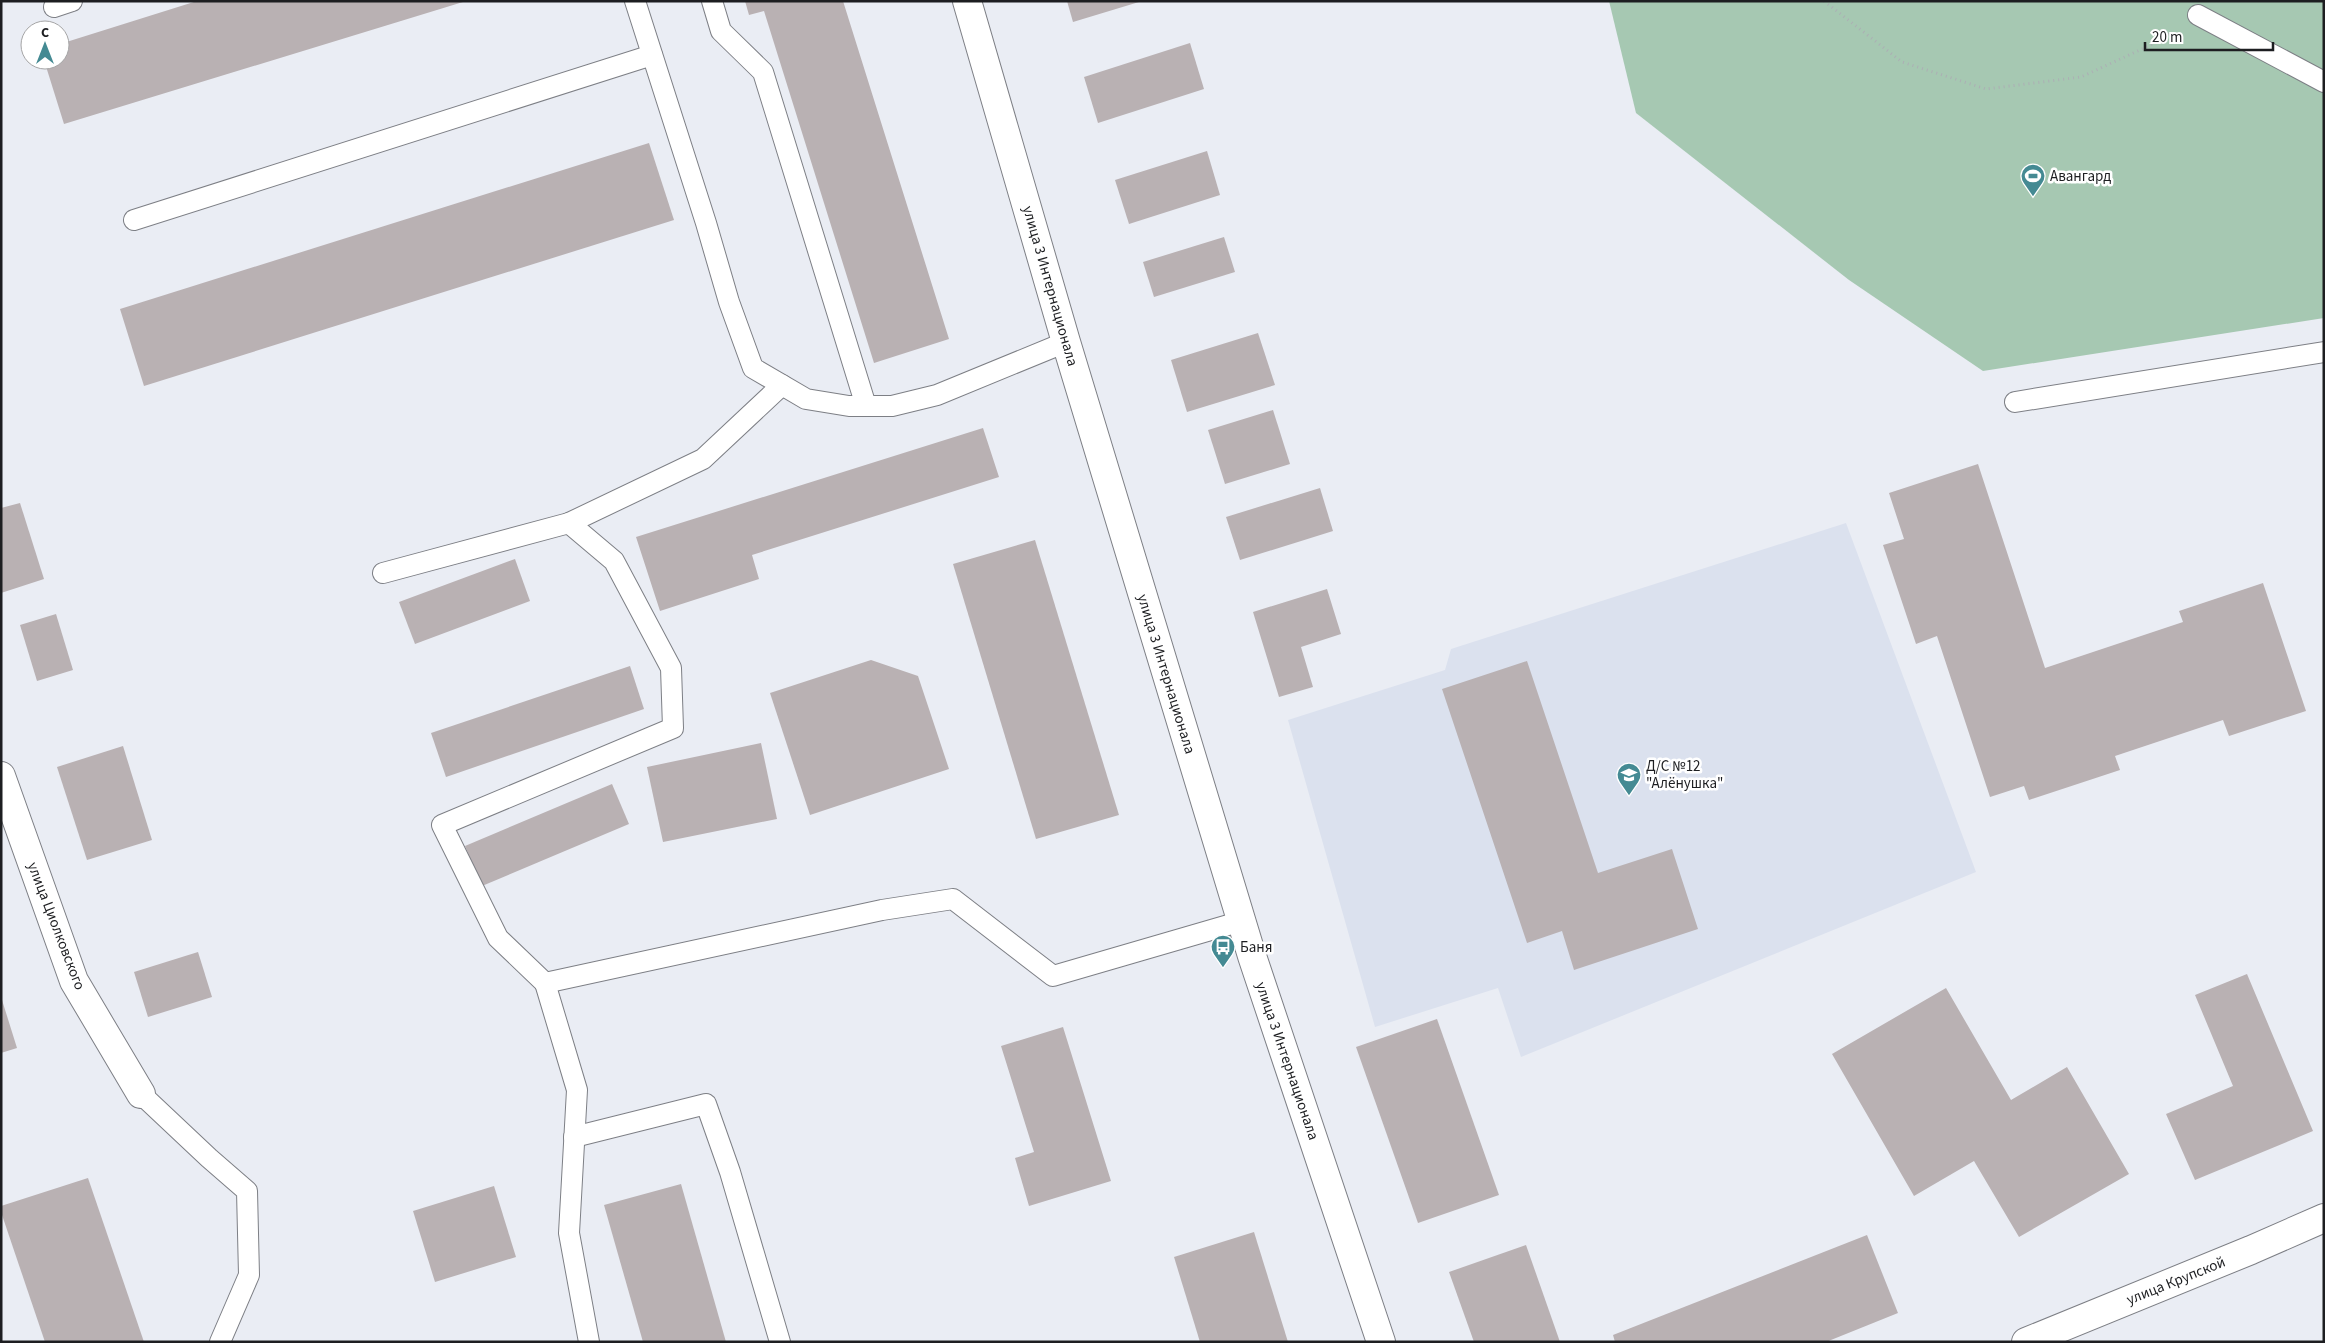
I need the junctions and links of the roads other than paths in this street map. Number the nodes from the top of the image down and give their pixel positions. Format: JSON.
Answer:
{"nodes":[{"id":1,"x":635,"y":1,"type":"edge"},
{"id":2,"x":712,"y":1,"type":"edge"},
{"id":3,"x":967,"y":1,"type":"edge"},
{"id":4,"x":2198,"y":14,"type":"road end"},
{"id":5,"x":652,"y":55,"type":"junction"},
{"id":6,"x":2324,"y":82,"type":"edge"},
{"id":7,"x":134,"y":220,"type":"dead end"},
{"id":8,"x":1066,"y":342,"type":"junction"},
{"id":9,"x":2324,"y":352,"type":"edge"},
{"id":10,"x":782,"y":385,"type":"junction"},
{"id":11,"x":2015,"y":402,"type":"dead end"},
{"id":12,"x":866,"y":406,"type":"junction"},
{"id":13,"x":569,"y":523,"type":"junction"},
{"id":14,"x":384,"y":573,"type":"dead end"},
{"id":15,"x":1,"y":776,"type":"edge"},
{"id":16,"x":1242,"y":921,"type":"junction"},
{"id":17,"x":545,"y":983,"type":"junction"},
{"id":18,"x":141,"y":1094,"type":"joint"},
{"id":19,"x":574,"y":1137,"type":"junction"},
{"id":20,"x":2324,"y":1218,"type":"edge"},
{"id":21,"x":220,"y":1342,"type":"edge"},
{"id":22,"x":589,"y":1342,"type":"edge"},
{"id":23,"x":780,"y":1342,"type":"edge"},
{"id":24,"x":1381,"y":1342,"type":"edge"},
{"id":25,"x":2026,"y":1342,"type":"edge"}],
"edges":[{"from":1,"to":5,"type":"lane"},
{"from":2,"to":12,"type":"lane"},
{"from":3,"to":8,"type":"street","name":"улица 3 Интернационала"},
{"from":4,"to":6,"type":"lane"},
{"from":5,"to":7,"type":"lane"},
{"from":5,"to":10,"type":"lane"},
{"from":8,"to":12,"type":"lane"},
{"from":8,"to":16,"type":"street","name":"улица 3 Интернационала"},
{"from":9,"to":11,"type":"lane"},
{"from":10,"to":12,"type":"lane"},
{"from":10,"to":13,"type":"lane"},
{"from":13,"to":14,"type":"lane"},
{"from":13,"to":17,"type":"lane"},
{"from":15,"to":18,"type":"street","name":"улица Циолковского"},
{"from":16,"to":17,"type":"lane"},
{"from":16,"to":24,"type":"street","name":"улица 3 Интернационала"},
{"from":17,"to":19,"type":"lane"},
{"from":18,"to":21,"type":"lane"},
{"from":19,"to":22,"type":"lane"},
{"from":19,"to":23,"type":"lane"},
{"from":20,"to":25,"type":"street","name":"улица Крупской"}]}
